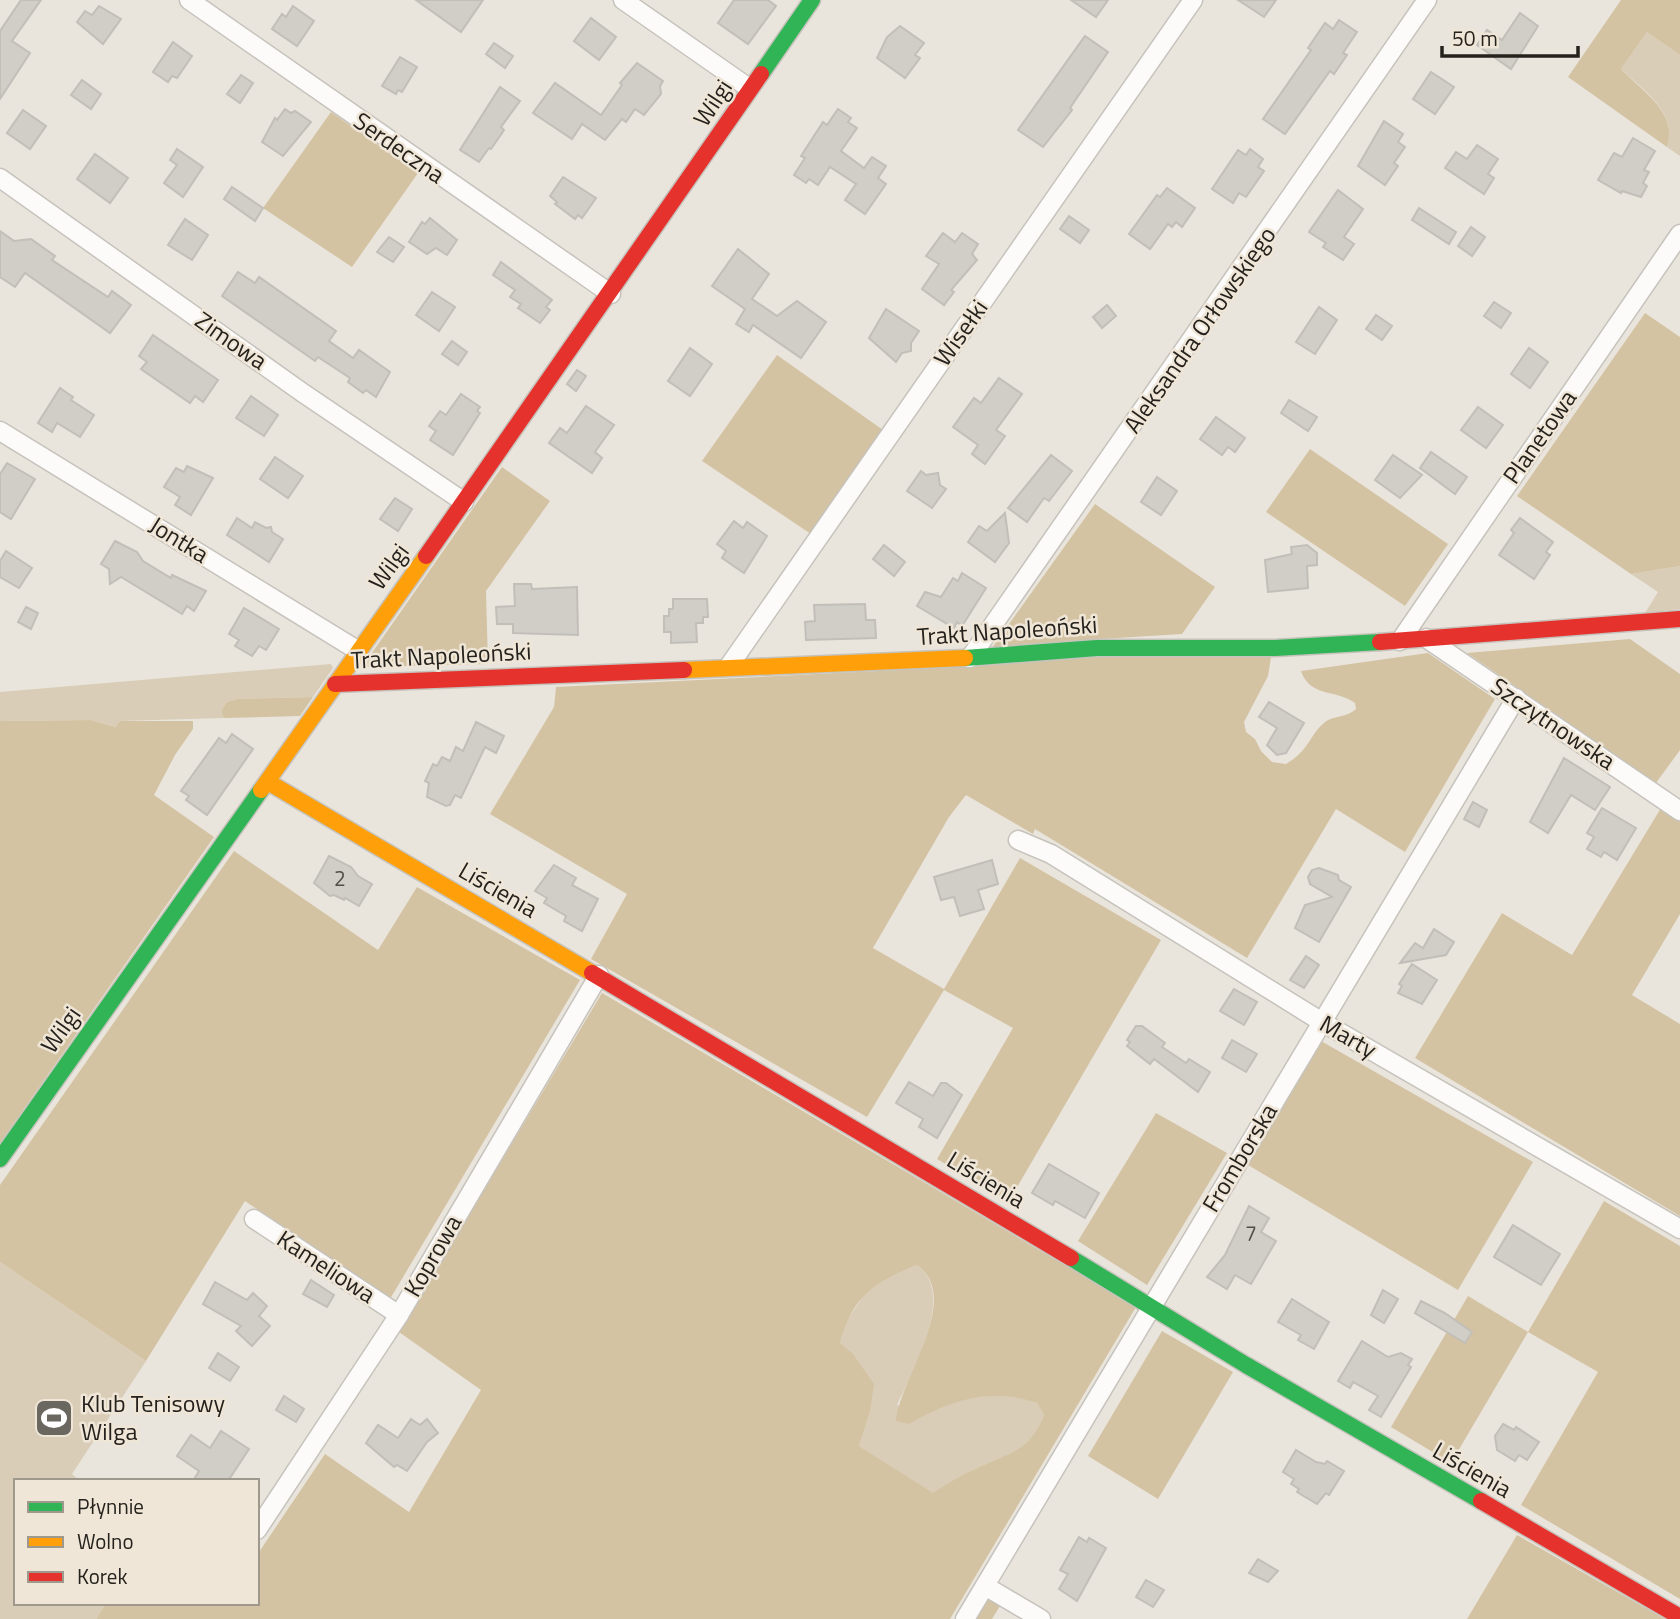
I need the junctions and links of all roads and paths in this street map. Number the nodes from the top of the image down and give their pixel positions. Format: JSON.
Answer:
{"nodes":[{"id":1,"x":189,"y":0,"type":"edge"},
{"id":2,"x":623,"y":0,"type":"edge"},
{"id":3,"x":812,"y":0,"type":"edge"},
{"id":4,"x":1193,"y":0,"type":"edge"},
{"id":5,"x":1427,"y":0,"type":"edge"},
{"id":6,"x":749,"y":88,"type":"junction"},
{"id":7,"x":0,"y":178,"type":"edge"},
{"id":8,"x":1680,"y":233,"type":"edge"},
{"id":9,"x":611,"y":294,"type":"junction"},
{"id":10,"x":0,"y":431,"type":"edge"},
{"id":11,"x":464,"y":502,"type":"junction"},
{"id":12,"x":1680,"y":619,"type":"edge"},
{"id":13,"x":1426,"y":638,"type":"junction"},
{"id":14,"x":1400,"y":641,"type":"junction"},
{"id":15,"x":357,"y":650,"type":"junction"},
{"id":16,"x":970,"y":658,"type":"junction"},
{"id":17,"x":729,"y":666,"type":"junction"},
{"id":18,"x":335,"y":684,"type":"junction"},
{"id":19,"x":1516,"y":698,"type":"junction"},
{"id":20,"x":268,"y":782,"type":"junction"},
{"id":21,"x":1680,"y":811,"type":"edge"},
{"id":22,"x":1018,"y":840,"type":"dead end"},
{"id":23,"x":599,"y":975,"type":"junction"},
{"id":24,"x":1322,"y":1022,"type":"junction"},
{"id":25,"x":0,"y":1158,"type":"edge"},
{"id":26,"x":254,"y":1219,"type":"dead end"},
{"id":27,"x":1680,"y":1230,"type":"edge"},
{"id":28,"x":1151,"y":1308,"type":"junction"},
{"id":29,"x":398,"y":1315,"type":"junction"},
{"id":30,"x":259,"y":1527,"type":"edge"},
{"id":31,"x":985,"y":1586,"type":"junction"},
{"id":32,"x":1680,"y":1617,"type":"edge"},
{"id":33,"x":965,"y":1619,"type":"edge"},
{"id":34,"x":1041,"y":1619,"type":"edge"}],
"edges":[{"from":1,"to":9,"type":"street","name":"Serdeczna"},
{"from":2,"to":6,"type":"street"},
{"from":3,"to":6,"type":"street","name":"Wilgi"},
{"from":4,"to":17,"type":"street","name":"Wisełki"},
{"from":5,"to":16,"type":"street","name":"Aleksandra Orłowskiego"},
{"from":6,"to":9,"type":"street","name":"Wilgi"},
{"from":7,"to":11,"type":"street","name":"Zimowa"},
{"from":8,"to":14,"type":"street","name":"Planetowa"},
{"from":9,"to":11,"type":"street","name":"Wilgi"},
{"from":10,"to":15,"type":"street","name":"Jontka"},
{"from":11,"to":15,"type":"street","name":"Wilgi"},
{"from":12,"to":13,"type":"street","name":"Trakt Napoleoński"},
{"from":13,"to":14,"type":"street","name":"Trakt Napoleoński"},
{"from":13,"to":19,"type":"street","name":"Szczytnowska"},
{"from":14,"to":16,"type":"street","name":"Trakt Napoleoński"},
{"from":15,"to":18,"type":"street","name":"Wilgi"},
{"from":16,"to":17,"type":"street","name":"Trakt Napoleoński"},
{"from":17,"to":18,"type":"street","name":"Trakt Napoleoński"},
{"from":18,"to":20,"type":"street","name":"Wilgi"},
{"from":19,"to":21,"type":"street","name":"Szczytnowska"},
{"from":19,"to":24,"type":"street","name":"Fromborska"},
{"from":20,"to":23,"type":"street","name":"Liścienia"},
{"from":20,"to":25,"type":"street","name":"Wilgi"},
{"from":22,"to":24,"type":"street","name":"Marty"},
{"from":23,"to":28,"type":"street","name":"Liścienia"},
{"from":23,"to":29,"type":"street","name":"Koprowa"},
{"from":24,"to":27,"type":"street","name":"Marty"},
{"from":24,"to":28,"type":"street","name":"Fromborska"},
{"from":26,"to":29,"type":"street","name":"Kameliowa"},
{"from":28,"to":31,"type":"street","name":"Fromborska"},
{"from":28,"to":32,"type":"street","name":"Liścienia"},
{"from":29,"to":30,"type":"street","name":"Koprowa"},
{"from":31,"to":33,"type":"street","name":"Fromborska"},
{"from":31,"to":34,"type":"street"}]}
